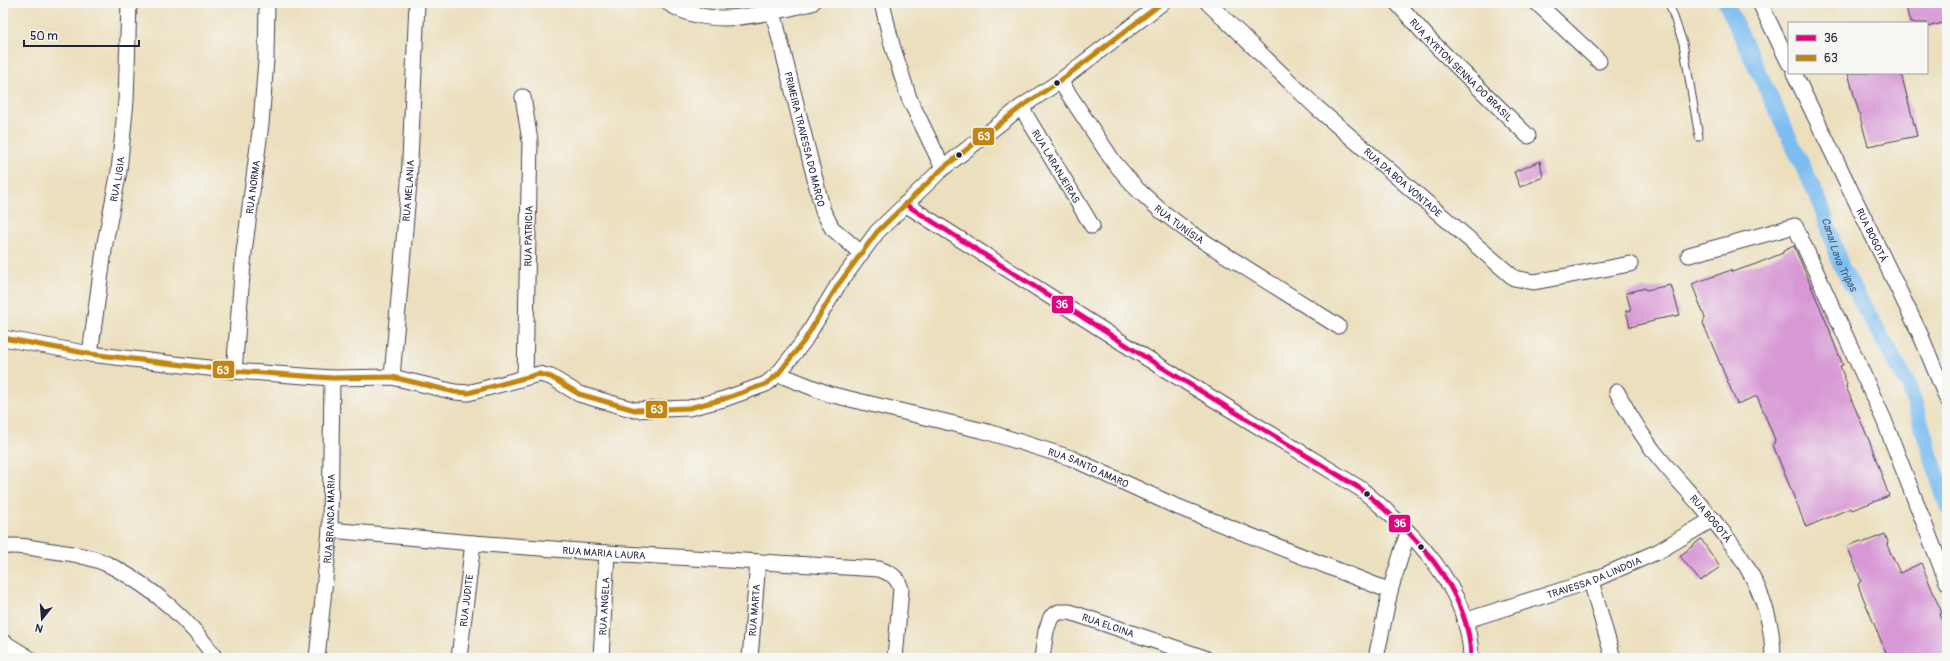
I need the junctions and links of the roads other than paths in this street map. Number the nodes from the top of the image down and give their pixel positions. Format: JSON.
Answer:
{"nodes":[{"id":1,"x":129,"y":3,"type":"edge"},
{"id":2,"x":267,"y":3,"type":"edge"},
{"id":3,"x":417,"y":3,"type":"edge"},
{"id":4,"x":668,"y":3,"type":"edge"},
{"id":5,"x":812,"y":3,"type":"edge"},
{"id":6,"x":882,"y":3,"type":"edge"},
{"id":7,"x":1162,"y":3,"type":"edge"},
{"id":8,"x":1208,"y":3,"type":"edge"},
{"id":9,"x":1397,"y":3,"type":"edge"},
{"id":10,"x":1537,"y":3,"type":"edge"},
{"id":11,"x":1669,"y":3,"type":"edge"},
{"id":12,"x":1760,"y":3,"type":"edge"},
{"id":13,"x":773,"y":12,"type":"junction"},
{"id":14,"x":1600,"y":61,"type":"dead end"},
{"id":15,"x":1788,"y":61,"type":"edge"},
{"id":16,"x":1794,"y":74,"type":"edge"},
{"id":17,"x":1060,"y":82,"type":"junction"},
{"id":18,"x":523,"y":97,"type":"dead end"},
{"id":19,"x":1021,"y":107,"type":"junction"},
{"id":20,"x":1528,"y":136,"type":"dead end"},
{"id":21,"x":1699,"y":137,"type":"dead end"},
{"id":22,"x":943,"y":168,"type":"junction"},
{"id":23,"x":905,"y":204,"type":"junction"},
{"id":24,"x":1092,"y":226,"type":"dead end"},
{"id":25,"x":861,"y":253,"type":"junction"},
{"id":26,"x":1689,"y":255,"type":"dead end"},
{"id":27,"x":1630,"y":264,"type":"dead end"},
{"id":28,"x":1338,"y":326,"type":"dead end"},
{"id":29,"x":3,"y":338,"type":"edge"},
{"id":30,"x":90,"y":354,"type":"junction"},
{"id":31,"x":234,"y":371,"type":"junction"},
{"id":32,"x":778,"y":374,"type":"junction"},
{"id":33,"x":525,"y":376,"type":"junction"},
{"id":34,"x":392,"y":377,"type":"junction"},
{"id":35,"x":332,"y":378,"type":"junction"},
{"id":36,"x":1617,"y":392,"type":"dead end"},
{"id":37,"x":1947,"y":399,"type":"edge"},
{"id":38,"x":1714,"y":518,"type":"junction"},
{"id":39,"x":330,"y":530,"type":"junction"},
{"id":40,"x":1408,"y":532,"type":"junction"},
{"id":41,"x":473,"y":544,"type":"junction"},
{"id":42,"x":3,"y":547,"type":"edge"},
{"id":43,"x":607,"y":553,"type":"junction"},
{"id":44,"x":758,"y":562,"type":"junction"},
{"id":45,"x":1591,"y":581,"type":"junction"},
{"id":46,"x":1947,"y":582,"type":"edge"},
{"id":47,"x":1390,"y":591,"type":"junction"},
{"id":48,"x":1467,"y":620,"type":"junction"},
{"id":49,"x":3,"y":642,"type":"edge"},
{"id":50,"x":29,"y":658,"type":"edge"},
{"id":51,"x":215,"y":658,"type":"edge"},
{"id":52,"x":317,"y":658,"type":"edge"},
{"id":53,"x":459,"y":658,"type":"edge"},
{"id":54,"x":601,"y":658,"type":"edge"},
{"id":55,"x":750,"y":658,"type":"edge"},
{"id":56,"x":895,"y":658,"type":"edge"},
{"id":57,"x":1042,"y":658,"type":"edge"},
{"id":58,"x":1205,"y":658,"type":"edge"},
{"id":59,"x":1376,"y":658,"type":"edge"},
{"id":60,"x":1472,"y":658,"type":"edge"},
{"id":61,"x":1613,"y":658,"type":"edge"},
{"id":62,"x":1773,"y":658,"type":"edge"}],
"edges":[{"from":1,"to":30,"type":"street","name":"RUA LIGIA"},
{"from":2,"to":31,"type":"street","name":"RUA NORMA"},
{"from":3,"to":34,"type":"street","name":"RUA MELANIA"},
{"from":4,"to":13,"type":"street"},
{"from":5,"to":13,"type":"street"},
{"from":6,"to":22,"type":"street"},
{"from":7,"to":17,"type":"street"},
{"from":8,"to":27,"type":"street","name":"RUA DA BOA VONTADE"},
{"from":9,"to":20,"type":"street","name":"RUA AYRTON SENNA DO BRASIL"},
{"from":10,"to":14,"type":"street"},
{"from":11,"to":21,"type":"lane"},
{"from":12,"to":15,"type":"street"},
{"from":13,"to":25,"type":"street","name":"PRIMEIRA TRAVESSA DO MARÇO"},
{"from":16,"to":37,"type":"street","name":"RUA BOGOTÁ"},
{"from":17,"to":19,"type":"street"},
{"from":17,"to":28,"type":"street","name":"RUA TUNÍSIA"},
{"from":18,"to":33,"type":"street","name":"RUA PATRICIA"},
{"from":19,"to":22,"type":"street"},
{"from":19,"to":24,"type":"street","name":"RUA LARANJEIRAS"},
{"from":22,"to":23,"type":"street"},
{"from":23,"to":25,"type":"street"},
{"from":23,"to":40,"type":"street"},
{"from":25,"to":32,"type":"street"},
{"from":26,"to":46,"type":"street"},
{"from":29,"to":30,"type":"street"},
{"from":30,"to":31,"type":"street"},
{"from":31,"to":35,"type":"street"},
{"from":32,"to":33,"type":"street"},
{"from":32,"to":47,"type":"street","name":"RUA SANTO AMARO"},
{"from":33,"to":34,"type":"street"},
{"from":34,"to":35,"type":"street"},
{"from":35,"to":39,"type":"street","name":"RUA BRANCA MARIA"},
{"from":36,"to":38,"type":"street","name":"RUA BOGOTÁ"},
{"from":38,"to":45,"type":"street","name":"TRAVESSA DA LINDOIA"},
{"from":38,"to":62,"type":"street","name":"RUA BOGOTÁ"},
{"from":39,"to":41,"type":"street","name":"RUA MARIA LAURA"},
{"from":39,"to":52,"type":"street","name":"RUA BRANCA MARIA"},
{"from":40,"to":47,"type":"street"},
{"from":40,"to":48,"type":"street"},
{"from":41,"to":43,"type":"street","name":"RUA MARIA LAURA"},
{"from":41,"to":53,"type":"street","name":"RUA JUDITE"},
{"from":42,"to":51,"type":"street"},
{"from":43,"to":44,"type":"street","name":"RUA MARIA LAURA"},
{"from":43,"to":54,"type":"street","name":"RUA ANGELA"},
{"from":44,"to":55,"type":"street","name":"RUA MARTA"},
{"from":44,"to":56,"type":"street","name":"RUA MARIA LAURA"},
{"from":45,"to":48,"type":"street","name":"TRAVESSA DA LINDOIA"},
{"from":45,"to":61,"type":"street"},
{"from":47,"to":59,"type":"street"},
{"from":48,"to":60,"type":"street"},
{"from":49,"to":50,"type":"street"},
{"from":57,"to":58,"type":"street","name":"RUA ELOINA"}]}
